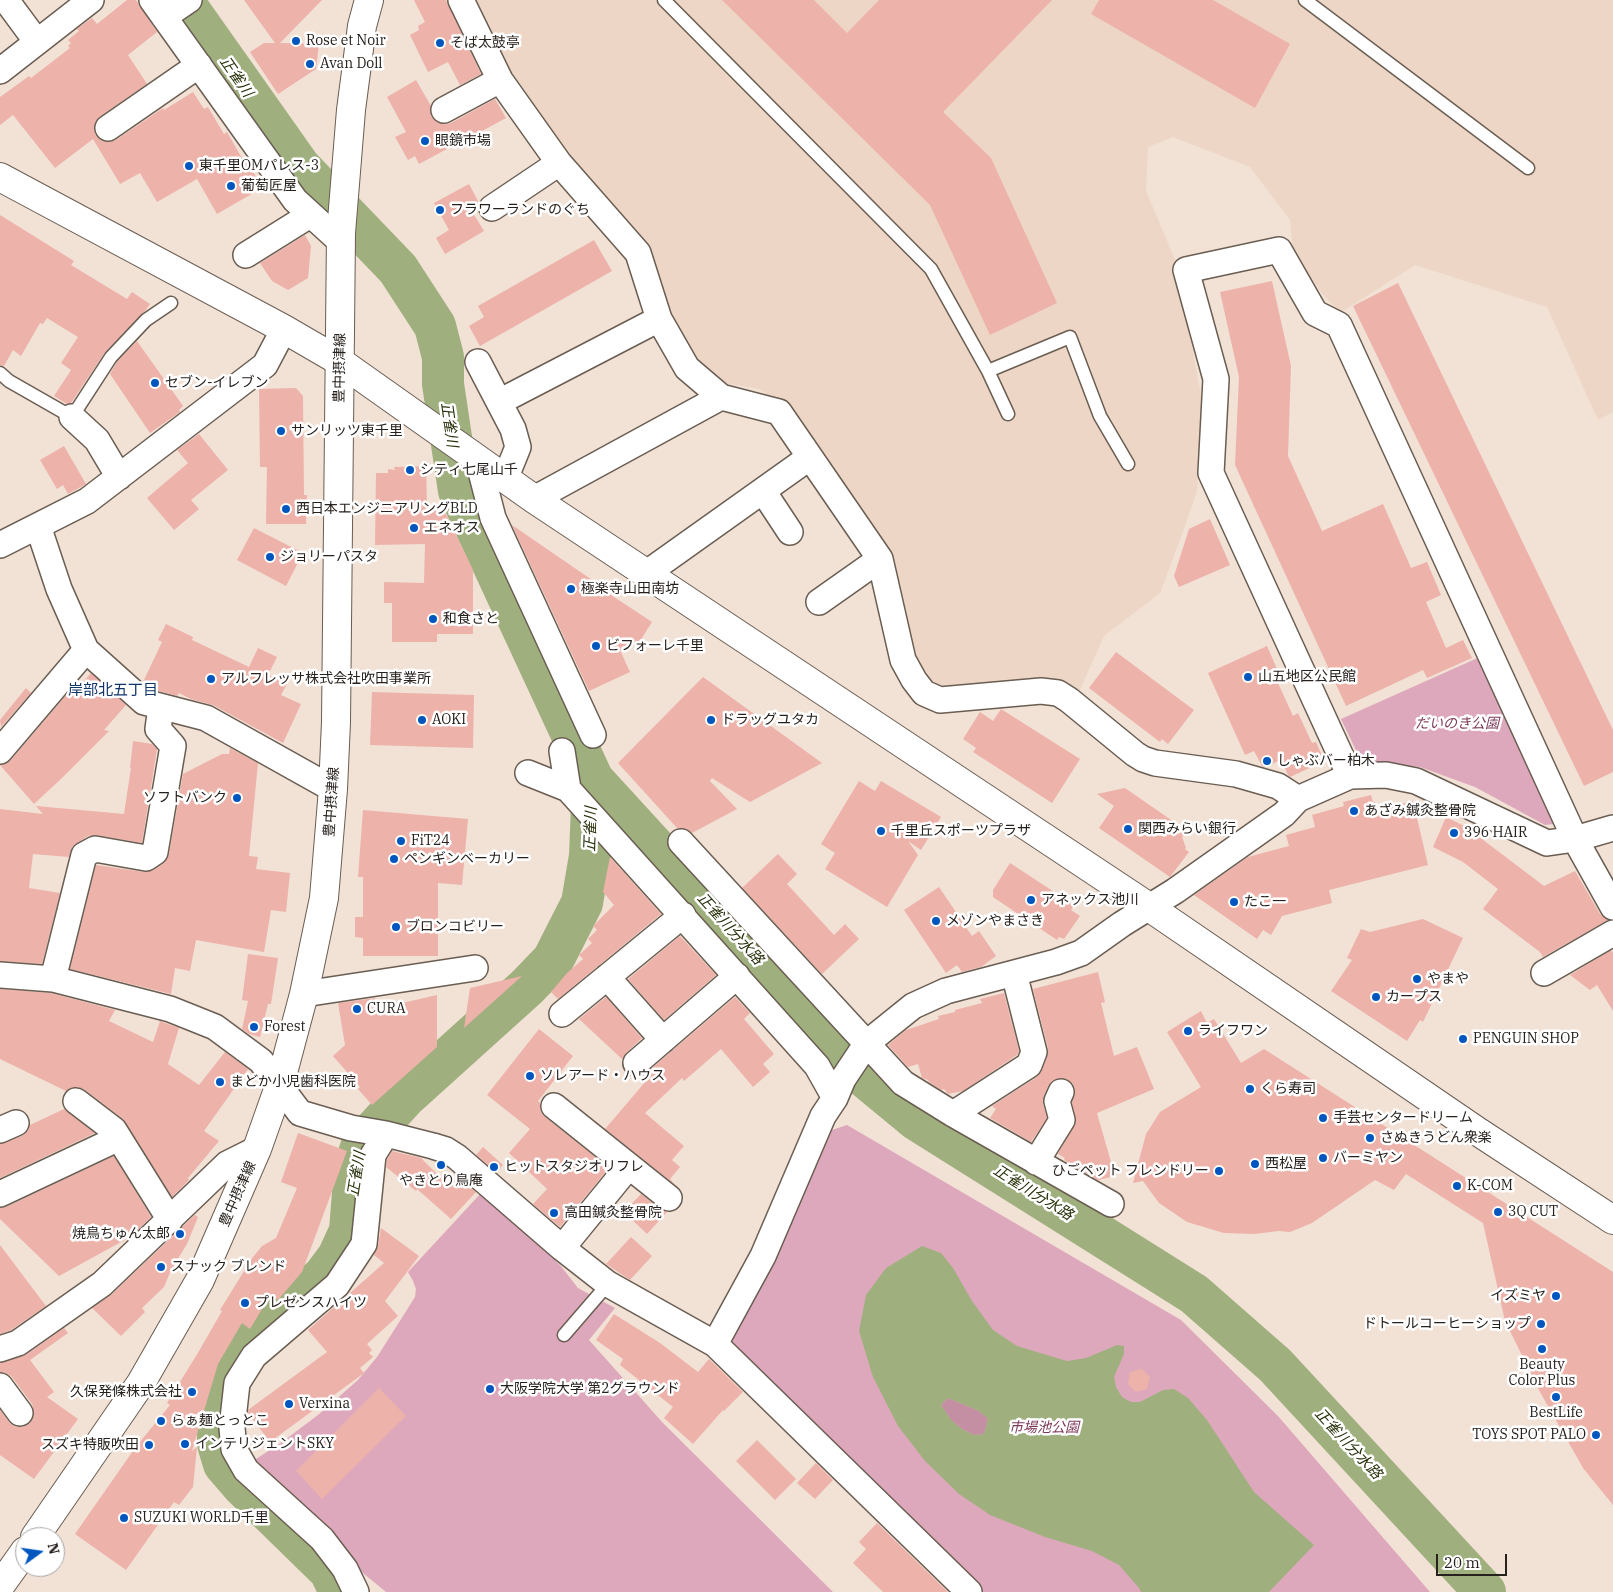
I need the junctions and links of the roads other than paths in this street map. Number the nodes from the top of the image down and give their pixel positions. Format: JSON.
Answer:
{"nodes":[{"id":1,"x":6,"y":0,"type":"edge"},
{"id":2,"x":91,"y":0,"type":"edge"},
{"id":3,"x":188,"y":0,"type":"edge"},
{"id":4,"x":369,"y":0,"type":"edge"},
{"id":5,"x":460,"y":0,"type":"edge"},
{"id":6,"x":664,"y":0,"type":"edge"},
{"id":7,"x":1305,"y":0,"type":"edge"},
{"id":8,"x":158,"y":9,"type":"edge"},
{"id":9,"x":37,"y":42,"type":"junction"},
{"id":10,"x":199,"y":65,"type":"junction"},
{"id":11,"x":0,"y":71,"type":"edge"},
{"id":12,"x":500,"y":80,"type":"junction"},
{"id":13,"x":444,"y":110,"type":"dead end"},
{"id":14,"x":108,"y":128,"type":"dead end"},
{"id":15,"x":558,"y":163,"type":"junction"},
{"id":16,"x":1528,"y":168,"type":"dead end"},
{"id":17,"x":0,"y":177,"type":"edge"},
{"id":18,"x":492,"y":208,"type":"dead end"},
{"id":19,"x":310,"y":214,"type":"junction"},
{"id":20,"x":341,"y":238,"type":"junction"},
{"id":21,"x":246,"y":255,"type":"dead end"},
{"id":22,"x":171,"y":303,"type":"dead end"},
{"id":23,"x":659,"y":319,"type":"junction"},
{"id":24,"x":284,"y":329,"type":"junction"},
{"id":25,"x":339,"y":361,"type":"junction"},
{"id":26,"x":478,"y":362,"type":"dead end"},
{"id":27,"x":988,"y":371,"type":"junction"},
{"id":28,"x":0,"y":373,"type":"edge"},
{"id":29,"x":721,"y":397,"type":"junction"},
{"id":30,"x":499,"y":402,"type":"junction"},
{"id":31,"x":1008,"y":414,"type":"dead end"},
{"id":32,"x":72,"y":417,"type":"junction"},
{"id":33,"x":810,"y":457,"type":"junction"},
{"id":34,"x":478,"y":460,"type":"junction"},
{"id":35,"x":1128,"y":464,"type":"dead end"},
{"id":36,"x":118,"y":477,"type":"junction"},
{"id":37,"x":505,"y":479,"type":"junction"},
{"id":38,"x":763,"y":491,"type":"junction"},
{"id":39,"x":534,"y":499,"type":"junction"},
{"id":40,"x":38,"y":526,"type":"junction"},
{"id":41,"x":790,"y":532,"type":"dead end"},
{"id":42,"x":0,"y":545,"type":"edge"},
{"id":43,"x":880,"y":559,"type":"junction"},
{"id":44,"x":646,"y":574,"type":"junction"},
{"id":45,"x":819,"y":602,"type":"dead end"},
{"id":46,"x":86,"y":650,"type":"junction"},
{"id":47,"x":161,"y":707,"type":"junction"},
{"id":48,"x":593,"y":735,"type":"dead end"},
{"id":49,"x":0,"y":751,"type":"edge"},
{"id":50,"x":562,"y":751,"type":"dead end"},
{"id":51,"x":528,"y":773,"type":"dead end"},
{"id":52,"x":1350,"y":776,"type":"junction"},
{"id":53,"x":333,"y":789,"type":"junction"},
{"id":54,"x":568,"y":789,"type":"junction"},
{"id":55,"x":1298,"y":799,"type":"junction"},
{"id":56,"x":1613,"y":828,"type":"edge"},
{"id":57,"x":1576,"y":839,"type":"junction"},
{"id":58,"x":681,"y":842,"type":"dead end"},
{"id":59,"x":1149,"y":907,"type":"junction"},
{"id":60,"x":1613,"y":907,"type":"edge"},
{"id":61,"x":682,"y":915,"type":"junction"},
{"id":62,"x":1613,"y":933,"type":"edge"},
{"id":63,"x":475,"y":968,"type":"dead end"},
{"id":64,"x":1014,"y":973,"type":"junction"},
{"id":65,"x":1544,"y":973,"type":"dead end"},
{"id":66,"x":0,"y":975,"type":"edge"},
{"id":67,"x":737,"y":976,"type":"junction"},
{"id":68,"x":607,"y":977,"type":"junction"},
{"id":69,"x":53,"y":979,"type":"junction"},
{"id":70,"x":304,"y":994,"type":"junction"},
{"id":71,"x":562,"y":1014,"type":"dead end"},
{"id":72,"x":663,"y":1040,"type":"junction"},
{"id":73,"x":864,"y":1048,"type":"junction"},
{"id":74,"x":636,"y":1063,"type":"dead end"},
{"id":75,"x":280,"y":1084,"type":"junction"},
{"id":76,"x":839,"y":1088,"type":"junction"},
{"id":77,"x":1061,"y":1092,"type":"dead end"},
{"id":78,"x":76,"y":1101,"type":"dead end"},
{"id":79,"x":554,"y":1106,"type":"dead end"},
{"id":80,"x":953,"y":1114,"type":"junction"},
{"id":81,"x":386,"y":1134,"type":"junction"},
{"id":82,"x":119,"y":1138,"type":"junction"},
{"id":83,"x":258,"y":1149,"type":"junction"},
{"id":84,"x":1036,"y":1162,"type":"junction"},
{"id":85,"x":629,"y":1166,"type":"junction"},
{"id":86,"x":0,"y":1194,"type":"edge"},
{"id":87,"x":669,"y":1198,"type":"dead end"},
{"id":88,"x":1111,"y":1204,"type":"dead end"},
{"id":89,"x":170,"y":1220,"type":"junction"},
{"id":90,"x":1613,"y":1220,"type":"edge"},
{"id":91,"x":562,"y":1248,"type":"junction"},
{"id":92,"x":608,"y":1284,"type":"junction"},
{"id":93,"x":564,"y":1335,"type":"dead end"},
{"id":94,"x":715,"y":1344,"type":"junction"},
{"id":95,"x":0,"y":1348,"type":"edge"},
{"id":96,"x":0,"y":1386,"type":"edge"},
{"id":97,"x":20,"y":1413,"type":"dead end"},
{"id":98,"x":42,"y":1527,"type":"edge"},
{"id":99,"x":15,"y":1565,"type":"edge"},
{"id":100,"x":0,"y":1586,"type":"edge"},
{"id":101,"x":356,"y":1592,"type":"edge"},
{"id":102,"x":969,"y":1592,"type":"edge"}],
"edges":[{"from":1,"to":9,"type":"street"},
{"from":2,"to":9,"type":"street"},
{"from":3,"to":8,"type":"street"},
{"from":4,"to":20,"type":"street","name":"豊中摂津線"},
{"from":5,"to":12,"type":"street"},
{"from":6,"to":27,"type":"lane"},
{"from":7,"to":16,"type":"lane"},
{"from":8,"to":10,"type":"street"},
{"from":9,"to":11,"type":"street"},
{"from":10,"to":14,"type":"street"},
{"from":10,"to":19,"type":"street"},
{"from":12,"to":13,"type":"street"},
{"from":12,"to":15,"type":"street"},
{"from":15,"to":18,"type":"street"},
{"from":15,"to":23,"type":"street"},
{"from":17,"to":24,"type":"street"},
{"from":19,"to":20,"type":"street"},
{"from":19,"to":21,"type":"street"},
{"from":20,"to":25,"type":"street","name":"豊中摂津線"},
{"from":22,"to":32,"type":"lane"},
{"from":23,"to":29,"type":"street"},
{"from":23,"to":30,"type":"street"},
{"from":24,"to":25,"type":"street"},
{"from":24,"to":36,"type":"street"},
{"from":25,"to":34,"type":"street"},
{"from":25,"to":53,"type":"street","name":"豊中摂津線"},
{"from":26,"to":30,"type":"street"},
{"from":27,"to":31,"type":"lane"},
{"from":27,"to":35,"type":"lane"},
{"from":28,"to":32,"type":"lane"},
{"from":29,"to":33,"type":"street"},
{"from":29,"to":39,"type":"street"},
{"from":30,"to":37,"type":"street"},
{"from":32,"to":36,"type":"street"},
{"from":33,"to":38,"type":"street"},
{"from":33,"to":43,"type":"street"},
{"from":34,"to":37,"type":"street"},
{"from":34,"to":48,"type":"street"},
{"from":36,"to":40,"type":"street"},
{"from":37,"to":39,"type":"street"},
{"from":38,"to":41,"type":"street"},
{"from":38,"to":44,"type":"street"},
{"from":39,"to":44,"type":"street"},
{"from":40,"to":42,"type":"street"},
{"from":40,"to":46,"type":"street"},
{"from":43,"to":45,"type":"street"},
{"from":43,"to":55,"type":"street"},
{"from":44,"to":59,"type":"street"},
{"from":46,"to":47,"type":"street"},
{"from":46,"to":49,"type":"street"},
{"from":47,"to":53,"type":"street"},
{"from":47,"to":69,"type":"street"},
{"from":50,"to":54,"type":"street"},
{"from":51,"to":54,"type":"street"},
{"from":52,"to":55,"type":"street"},
{"from":52,"to":57,"type":"street"},
{"from":52,"to":57,"type":"street"},
{"from":53,"to":70,"type":"street","name":"豊中摂津線"},
{"from":54,"to":61,"type":"street"},
{"from":55,"to":59,"type":"street"},
{"from":56,"to":57,"type":"street"},
{"from":57,"to":60,"type":"street"},
{"from":58,"to":73,"type":"street"},
{"from":59,"to":64,"type":"street"},
{"from":59,"to":90,"type":"street"},
{"from":61,"to":67,"type":"street"},
{"from":61,"to":68,"type":"street"},
{"from":62,"to":65,"type":"street"},
{"from":63,"to":70,"type":"street"},
{"from":64,"to":73,"type":"street"},
{"from":64,"to":80,"type":"street"},
{"from":66,"to":69,"type":"street"},
{"from":67,"to":72,"type":"street"},
{"from":67,"to":76,"type":"street"},
{"from":68,"to":71,"type":"street"},
{"from":68,"to":72,"type":"street"},
{"from":69,"to":75,"type":"street"},
{"from":70,"to":75,"type":"street","name":"豊中摂津線"},
{"from":72,"to":74,"type":"street"},
{"from":73,"to":76,"type":"street"},
{"from":73,"to":80,"type":"street"},
{"from":75,"to":81,"type":"street"},
{"from":75,"to":83,"type":"street","name":"豊中摂津線"},
{"from":76,"to":94,"type":"street"},
{"from":77,"to":84,"type":"street"},
{"from":78,"to":82,"type":"street"},
{"from":79,"to":85,"type":"street"},
{"from":80,"to":84,"type":"street"},
{"from":81,"to":91,"type":"street"},
{"from":81,"to":101,"type":"street"},
{"from":82,"to":86,"type":"street"},
{"from":82,"to":89,"type":"street"},
{"from":83,"to":89,"type":"street"},
{"from":83,"to":98,"type":"street","name":"豊中摂津線"},
{"from":84,"to":88,"type":"street"},
{"from":85,"to":87,"type":"street"},
{"from":85,"to":91,"type":"street"},
{"from":89,"to":95,"type":"street"},
{"from":91,"to":92,"type":"street"},
{"from":92,"to":93,"type":"lane"},
{"from":92,"to":94,"type":"street"},
{"from":94,"to":102,"type":"street"},
{"from":96,"to":97,"type":"street"},
{"from":99,"to":100,"type":"street"}]}
